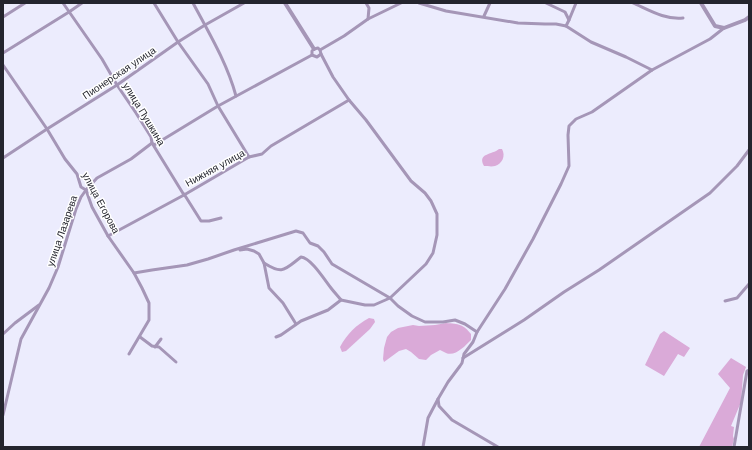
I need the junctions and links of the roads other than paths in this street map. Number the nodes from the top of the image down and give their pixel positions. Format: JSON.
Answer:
{"nodes":[{"id":1,"x":25,"y":3,"type":"edge"},
{"id":2,"x":63,"y":3,"type":"edge"},
{"id":3,"x":82,"y":3,"type":"edge"},
{"id":4,"x":154,"y":3,"type":"edge"},
{"id":5,"x":193,"y":3,"type":"edge"},
{"id":6,"x":244,"y":3,"type":"edge"},
{"id":7,"x":285,"y":3,"type":"edge"},
{"id":8,"x":366,"y":3,"type":"edge"},
{"id":9,"x":401,"y":3,"type":"edge"},
{"id":10,"x":419,"y":3,"type":"edge"},
{"id":11,"x":490,"y":3,"type":"edge"},
{"id":12,"x":546,"y":3,"type":"edge"},
{"id":13,"x":576,"y":3,"type":"edge"},
{"id":14,"x":633,"y":3,"type":"edge"},
{"id":15,"x":701,"y":3,"type":"edge"},
{"id":16,"x":69,"y":12,"type":"junction"},
{"id":17,"x":484,"y":16,"type":"junction"},
{"id":18,"x":3,"y":17,"type":"edge"},
{"id":19,"x":749,"y":17,"type":"edge"},
{"id":20,"x":683,"y":18,"type":"dead end"},
{"id":21,"x":368,"y":19,"type":"junction"},
{"id":22,"x":570,"y":20,"type":"junction"},
{"id":23,"x":205,"y":26,"type":"junction"},
{"id":24,"x":566,"y":26,"type":"junction"},
{"id":25,"x":724,"y":28,"type":"junction"},
{"id":26,"x":178,"y":42,"type":"junction"},
{"id":27,"x":314,"y":49,"type":"junction"},
{"id":28,"x":321,"y":52,"type":"junction"},
{"id":29,"x":3,"y":53,"type":"edge"},
{"id":30,"x":312,"y":55,"type":"junction"},
{"id":31,"x":3,"y":65,"type":"edge"},
{"id":32,"x":652,"y":70,"type":"junction"},
{"id":33,"x":117,"y":85,"type":"junction"},
{"id":34,"x":236,"y":96,"type":"junction"},
{"id":35,"x":349,"y":100,"type":"junction"},
{"id":36,"x":218,"y":106,"type":"junction"},
{"id":37,"x":47,"y":129,"type":"junction"},
{"id":38,"x":153,"y":144,"type":"junction"},
{"id":39,"x":749,"y":150,"type":"edge"},
{"id":40,"x":249,"y":157,"type":"junction"},
{"id":41,"x":3,"y":158,"type":"edge"},
{"id":42,"x":86,"y":190,"type":"junction"},
{"id":43,"x":184,"y":194,"type":"junction"},
{"id":44,"x":221,"y":218,"type":"dead end"},
{"id":45,"x":108,"y":236,"type":"junction"},
{"id":46,"x":234,"y":250,"type":"junction"},
{"id":47,"x":264,"y":263,"type":"junction"},
{"id":48,"x":134,"y":273,"type":"junction"},
{"id":49,"x":749,"y":284,"type":"edge"},
{"id":50,"x":390,"y":298,"type":"junction"},
{"id":51,"x":341,"y":300,"type":"junction"},
{"id":52,"x":725,"y":301,"type":"dead end"},
{"id":53,"x":40,"y":304,"type":"junction"},
{"id":54,"x":296,"y":324,"type":"junction"},
{"id":55,"x":477,"y":332,"type":"junction"},
{"id":56,"x":3,"y":334,"type":"edge"},
{"id":57,"x":140,"y":337,"type":"junction"},
{"id":58,"x":276,"y":337,"type":"dead end"},
{"id":59,"x":161,"y":339,"type":"dead end"},
{"id":60,"x":155,"y":347,"type":"junction"},
{"id":61,"x":129,"y":354,"type":"dead end"},
{"id":62,"x":463,"y":358,"type":"junction"},
{"id":63,"x":176,"y":362,"type":"dead end"},
{"id":64,"x":749,"y":370,"type":"edge"},
{"id":65,"x":438,"y":399,"type":"junction"},
{"id":66,"x":3,"y":415,"type":"edge"},
{"id":67,"x":423,"y":447,"type":"edge"},
{"id":68,"x":498,"y":447,"type":"edge"},
{"id":69,"x":734,"y":447,"type":"edge"}],
"edges":[{"from":1,"to":18,"type":"street"},
{"from":2,"to":16,"type":"street","name":"улица Пушкина"},
{"from":3,"to":16,"type":"street"},
{"from":4,"to":26,"type":"street"},
{"from":5,"to":23,"type":"street"},
{"from":6,"to":23,"type":"street","name":"Пионерская улица"},
{"from":7,"to":27,"type":"street"},
{"from":8,"to":21,"type":"street"},
{"from":9,"to":21,"type":"street"},
{"from":10,"to":17,"type":"street"},
{"from":11,"to":17,"type":"street"},
{"from":12,"to":22,"type":"street"},
{"from":13,"to":22,"type":"street"},
{"from":14,"to":20,"type":"street"},
{"from":15,"to":25,"type":"street"},
{"from":16,"to":29,"type":"street"},
{"from":16,"to":33,"type":"street","name":"улица Пушкина"},
{"from":17,"to":24,"type":"street"},
{"from":19,"to":25,"type":"street"},
{"from":21,"to":28,"type":"street"},
{"from":22,"to":24,"type":"street"},
{"from":23,"to":26,"type":"street","name":"Пионерская улица"},
{"from":23,"to":34,"type":"street"},
{"from":24,"to":32,"type":"street"},
{"from":25,"to":32,"type":"street"},
{"from":26,"to":33,"type":"street","name":"Пионерская улица"},
{"from":26,"to":36,"type":"street"},
{"from":27,"to":28,"type":"street"},
{"from":27,"to":30,"type":"street"},
{"from":28,"to":30,"type":"street"},
{"from":28,"to":35,"type":"street"},
{"from":30,"to":34,"type":"street","name":"улица Лазарева"},
{"from":31,"to":37,"type":"street","name":"улица Егорова"},
{"from":32,"to":55,"type":"street"},
{"from":33,"to":37,"type":"street","name":"Пионерская улица"},
{"from":33,"to":38,"type":"street","name":"улица Пушкина"},
{"from":34,"to":36,"type":"street","name":"улица Лазарева"},
{"from":35,"to":40,"type":"street","name":"Нижняя улица"},
{"from":35,"to":50,"type":"street"},
{"from":36,"to":38,"type":"street","name":"улица Лазарева"},
{"from":36,"to":40,"type":"street"},
{"from":37,"to":41,"type":"street","name":"Пионерская улица"},
{"from":37,"to":42,"type":"street","name":"улица Егорова"},
{"from":38,"to":42,"type":"street","name":"улица Лазарева"},
{"from":38,"to":43,"type":"street","name":"улица Пушкина"},
{"from":39,"to":62,"type":"street"},
{"from":40,"to":43,"type":"street","name":"Нижняя улица"},
{"from":42,"to":45,"type":"street","name":"улица Егорова"},
{"from":42,"to":53,"type":"street","name":"улица Лазарева"},
{"from":43,"to":44,"type":"street","name":"улица Пушкина"},
{"from":43,"to":45,"type":"street","name":"Нижняя улица"},
{"from":45,"to":48,"type":"street","name":"улица Егорова"},
{"from":46,"to":47,"type":"street"},
{"from":46,"to":48,"type":"street"},
{"from":46,"to":50,"type":"street"},
{"from":47,"to":51,"type":"street"},
{"from":47,"to":54,"type":"street"},
{"from":48,"to":57,"type":"street","name":"улица Егорова"},
{"from":49,"to":52,"type":"street"},
{"from":50,"to":51,"type":"street"},
{"from":50,"to":55,"type":"street"},
{"from":51,"to":54,"type":"street"},
{"from":53,"to":56,"type":"street"},
{"from":53,"to":66,"type":"street","name":"улица Лазарева"},
{"from":54,"to":58,"type":"street"},
{"from":55,"to":62,"type":"street"},
{"from":57,"to":60,"type":"street"},
{"from":57,"to":61,"type":"street","name":"улица Егорова"},
{"from":59,"to":60,"type":"street"},
{"from":60,"to":63,"type":"street"},
{"from":62,"to":65,"type":"street"},
{"from":64,"to":69,"type":"street"},
{"from":65,"to":67,"type":"street"},
{"from":65,"to":68,"type":"street"}]}
